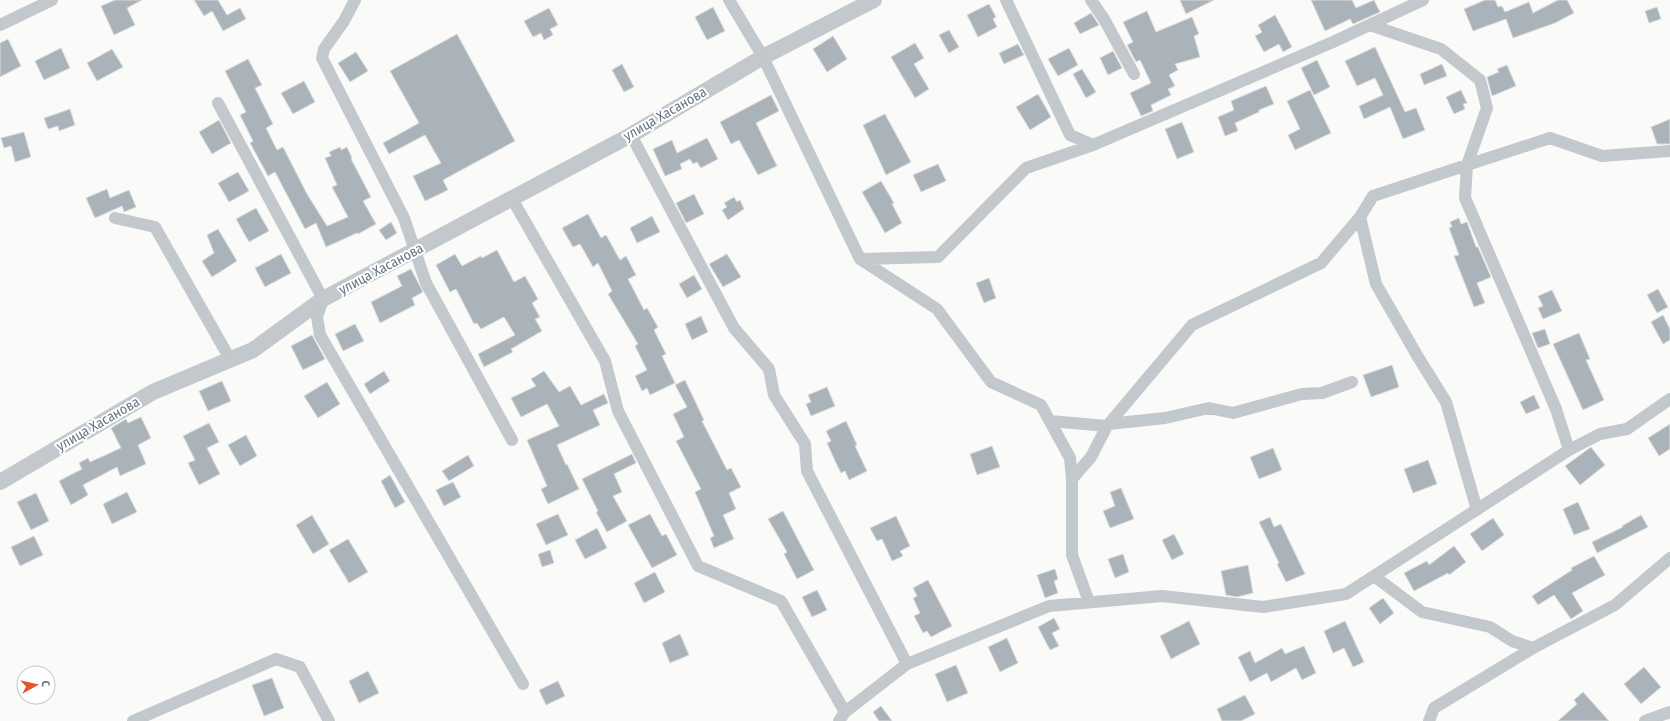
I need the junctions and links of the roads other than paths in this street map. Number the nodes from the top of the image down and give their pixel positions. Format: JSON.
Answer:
{"nodes":[{"id":1,"x":52,"y":0,"type":"edge"},
{"id":2,"x":355,"y":0,"type":"edge"},
{"id":3,"x":729,"y":0,"type":"edge"},
{"id":4,"x":874,"y":0,"type":"edge"},
{"id":5,"x":1006,"y":0,"type":"edge"},
{"id":6,"x":1091,"y":0,"type":"edge"},
{"id":7,"x":1423,"y":0,"type":"edge"},
{"id":8,"x":0,"y":25,"type":"edge"},
{"id":9,"x":1370,"y":25,"type":"junction"},
{"id":10,"x":763,"y":58,"type":"junction"},
{"id":11,"x":1134,"y":74,"type":"dead end"},
{"id":12,"x":218,"y":103,"type":"dead end"},
{"id":13,"x":631,"y":134,"type":"junction"},
{"id":14,"x":1093,"y":146,"type":"junction"},
{"id":15,"x":1670,"y":151,"type":"edge"},
{"id":16,"x":1467,"y":165,"type":"junction"},
{"id":17,"x":511,"y":197,"type":"junction"},
{"id":18,"x":115,"y":218,"type":"dead end"},
{"id":19,"x":1360,"y":218,"type":"junction"},
{"id":20,"x":416,"y":250,"type":"junction"},
{"id":21,"x":860,"y":259,"type":"junction"},
{"id":22,"x":323,"y":299,"type":"junction"},
{"id":23,"x":230,"y":359,"type":"junction"},
{"id":24,"x":1352,"y":382,"type":"dead end"},
{"id":25,"x":1670,"y":399,"type":"edge"},
{"id":26,"x":1050,"y":421,"type":"junction"},
{"id":27,"x":1108,"y":425,"type":"junction"},
{"id":28,"x":512,"y":440,"type":"dead end"},
{"id":29,"x":1569,"y":450,"type":"junction"},
{"id":30,"x":1072,"y":479,"type":"junction"},
{"id":31,"x":0,"y":482,"type":"edge"},
{"id":32,"x":1477,"y":510,"type":"junction"},
{"id":33,"x":1670,"y":558,"type":"edge"},
{"id":34,"x":1374,"y":576,"type":"junction"},
{"id":35,"x":1089,"y":602,"type":"junction"},
{"id":36,"x":1533,"y":648,"type":"junction"},
{"id":37,"x":907,"y":664,"type":"junction"},
{"id":38,"x":524,"y":684,"type":"dead end"},
{"id":39,"x":1670,"y":712,"type":"edge"},
{"id":40,"x":842,"y":716,"type":"edge"},
{"id":41,"x":133,"y":721,"type":"edge"},
{"id":42,"x":329,"y":721,"type":"edge"},
{"id":43,"x":1429,"y":721,"type":"edge"},
{"id":44,"x":1646,"y":721,"type":"edge"}],
"edges":[{"from":1,"to":8,"type":"street"},
{"from":2,"to":20,"type":"street"},
{"from":3,"to":10,"type":"street"},
{"from":4,"to":10,"type":"street","name":"улица Хасанова"},
{"from":5,"to":14,"type":"street"},
{"from":6,"to":11,"type":"street"},
{"from":7,"to":9,"type":"street"},
{"from":9,"to":14,"type":"street"},
{"from":9,"to":16,"type":"street"},
{"from":10,"to":13,"type":"street","name":"улица Хасанова"},
{"from":10,"to":21,"type":"street"},
{"from":12,"to":22,"type":"street"},
{"from":13,"to":17,"type":"street","name":"улица Хасанова"},
{"from":13,"to":37,"type":"street"},
{"from":14,"to":21,"type":"street"},
{"from":15,"to":16,"type":"street"},
{"from":16,"to":19,"type":"street"},
{"from":16,"to":29,"type":"street"},
{"from":17,"to":20,"type":"street","name":"улица Хасанова"},
{"from":17,"to":40,"type":"street"},
{"from":18,"to":23,"type":"street"},
{"from":19,"to":27,"type":"street"},
{"from":19,"to":32,"type":"street"},
{"from":20,"to":22,"type":"street","name":"улица Хасанова"},
{"from":20,"to":28,"type":"street"},
{"from":21,"to":26,"type":"street"},
{"from":22,"to":23,"type":"street","name":"улица Хасанова"},
{"from":22,"to":38,"type":"street"},
{"from":23,"to":31,"type":"street","name":"улица Хасанова"},
{"from":24,"to":27,"type":"street"},
{"from":25,"to":29,"type":"street"},
{"from":26,"to":27,"type":"street"},
{"from":26,"to":30,"type":"street"},
{"from":27,"to":30,"type":"street"},
{"from":29,"to":32,"type":"street"},
{"from":30,"to":35,"type":"street"},
{"from":32,"to":34,"type":"street"},
{"from":33,"to":36,"type":"street"},
{"from":34,"to":35,"type":"street"},
{"from":34,"to":36,"type":"street"},
{"from":35,"to":37,"type":"street"},
{"from":36,"to":43,"type":"street"},
{"from":37,"to":40,"type":"street"},
{"from":39,"to":44,"type":"street"},
{"from":41,"to":42,"type":"street"}]}
